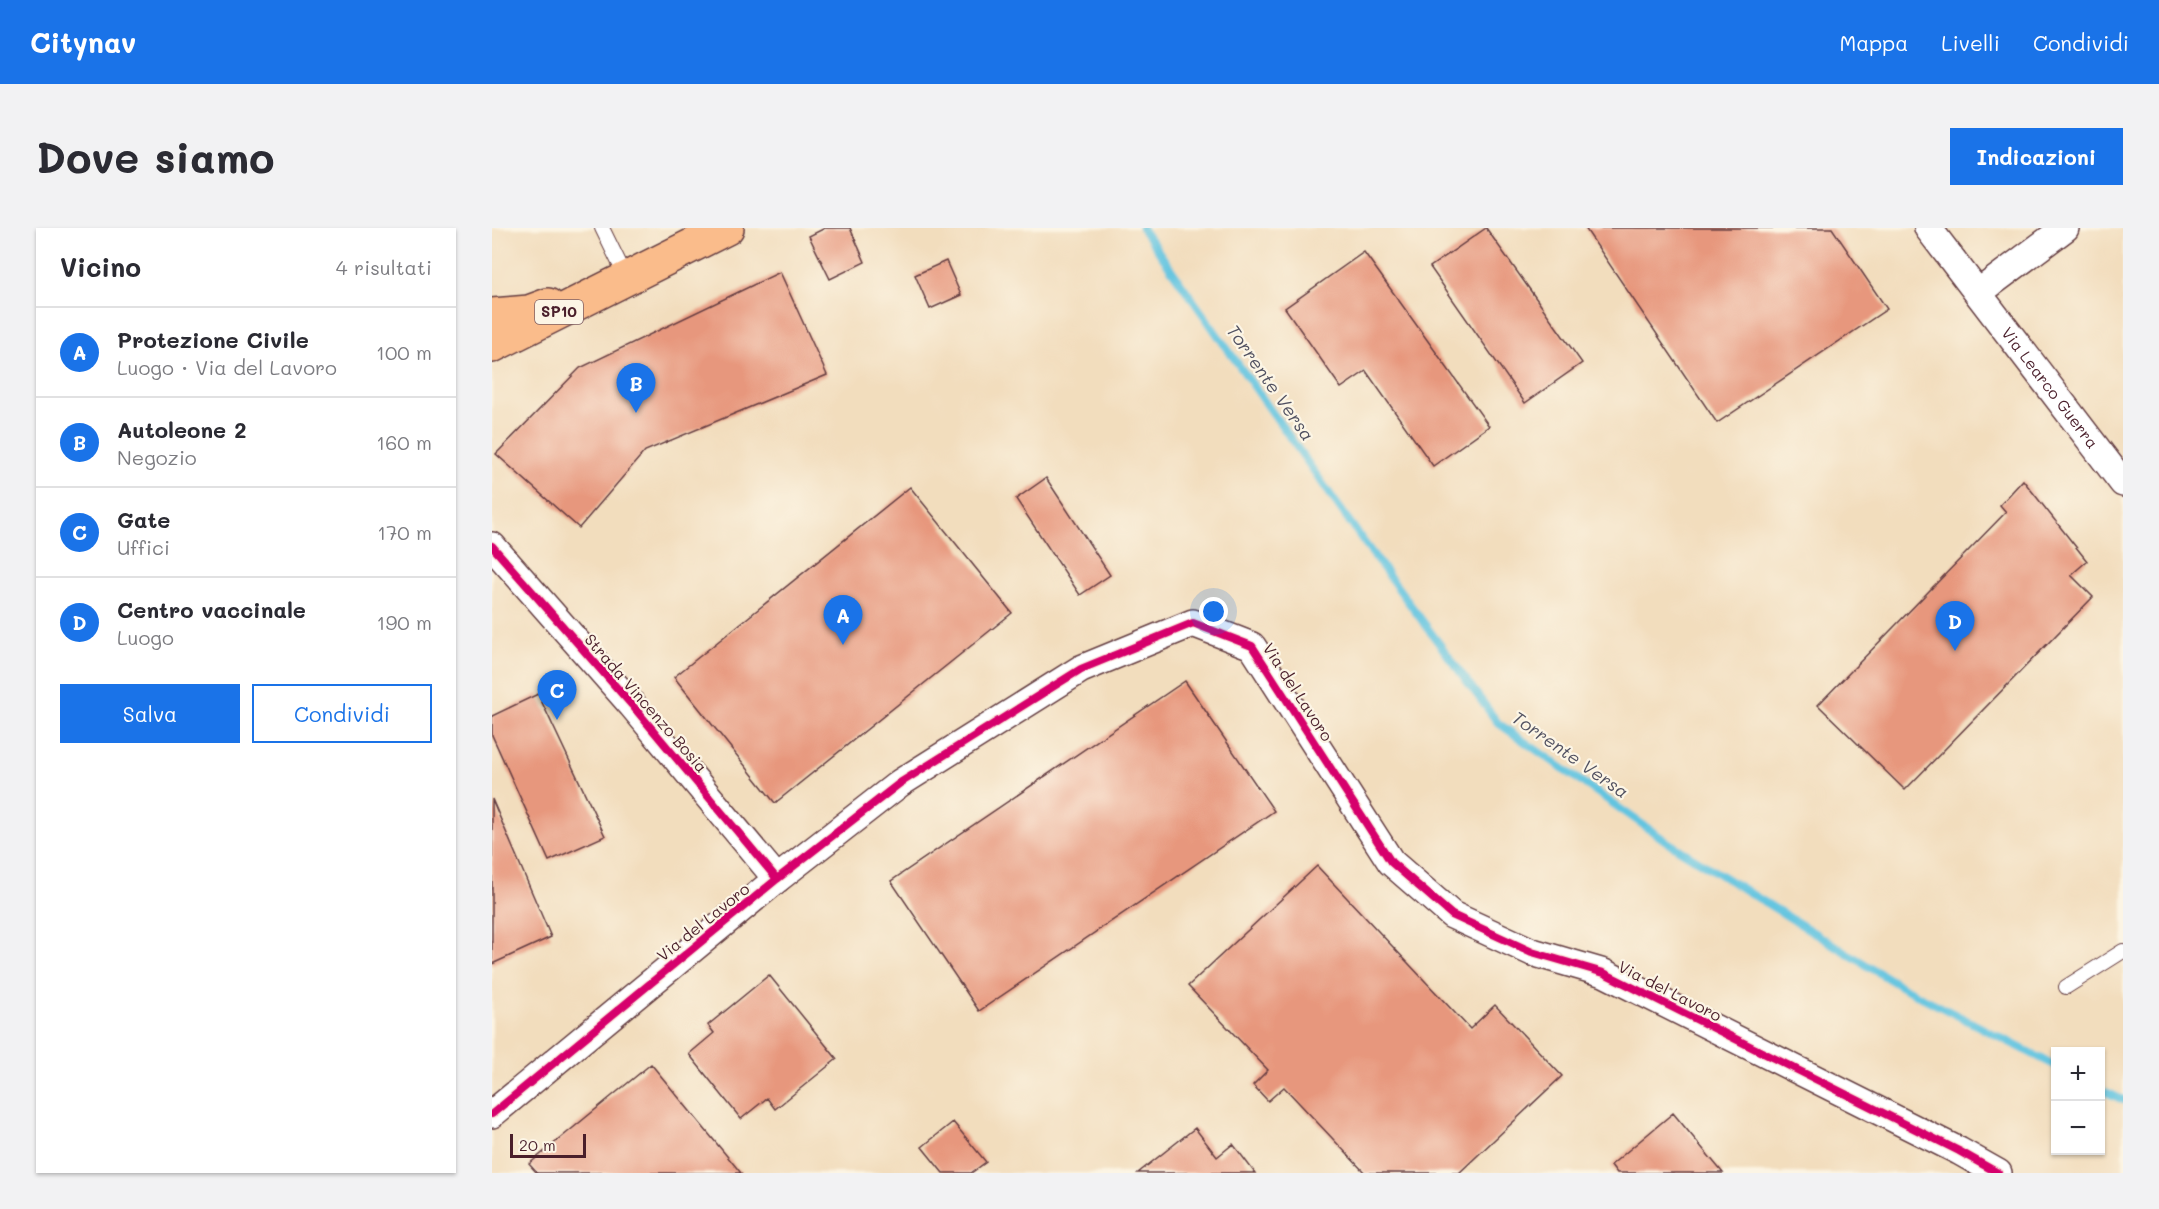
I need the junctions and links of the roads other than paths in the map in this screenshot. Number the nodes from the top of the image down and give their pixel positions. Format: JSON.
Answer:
{"nodes":[{"id":1,"x":602,"y":228,"type":"edge"},
{"id":2,"x":727,"y":228,"type":"edge"},
{"id":3,"x":1929,"y":228,"type":"edge"},
{"id":4,"x":2065,"y":228,"type":"edge"},
{"id":5,"x":626,"y":277,"type":"junction"},
{"id":6,"x":1978,"y":293,"type":"junction"},
{"id":7,"x":492,"y":315,"type":"edge"},
{"id":8,"x":492,"y":346,"type":"edge"},
{"id":9,"x":2123,"y":483,"type":"edge"},
{"id":10,"x":492,"y":546,"type":"edge"},
{"id":11,"x":777,"y":879,"type":"junction"},
{"id":12,"x":2123,"y":951,"type":"edge"},
{"id":13,"x":2066,"y":987,"type":"dead end"},
{"id":14,"x":492,"y":1114,"type":"edge"},
{"id":15,"x":1998,"y":1173,"type":"edge"}],
"edges":[{"from":1,"to":5,"type":"lane"},
{"from":2,"to":5,"type":"main road","number":"SP10"},
{"from":3,"to":6,"type":"street","name":"Via Learco Guerra"},
{"from":4,"to":6,"type":"street"},
{"from":5,"to":7,"type":"main road","number":"SP10"},
{"from":5,"to":8,"type":"main road","number":"SP10"},
{"from":6,"to":9,"type":"street","name":"Via Learco Guerra"},
{"from":10,"to":11,"type":"street","name":"Strada Vincenzo Bosia"},
{"from":11,"to":14,"type":"street","name":"Via del Lavoro"},
{"from":11,"to":15,"type":"street","name":"Via del Lavoro"},
{"from":12,"to":13,"type":"lane"}]}
